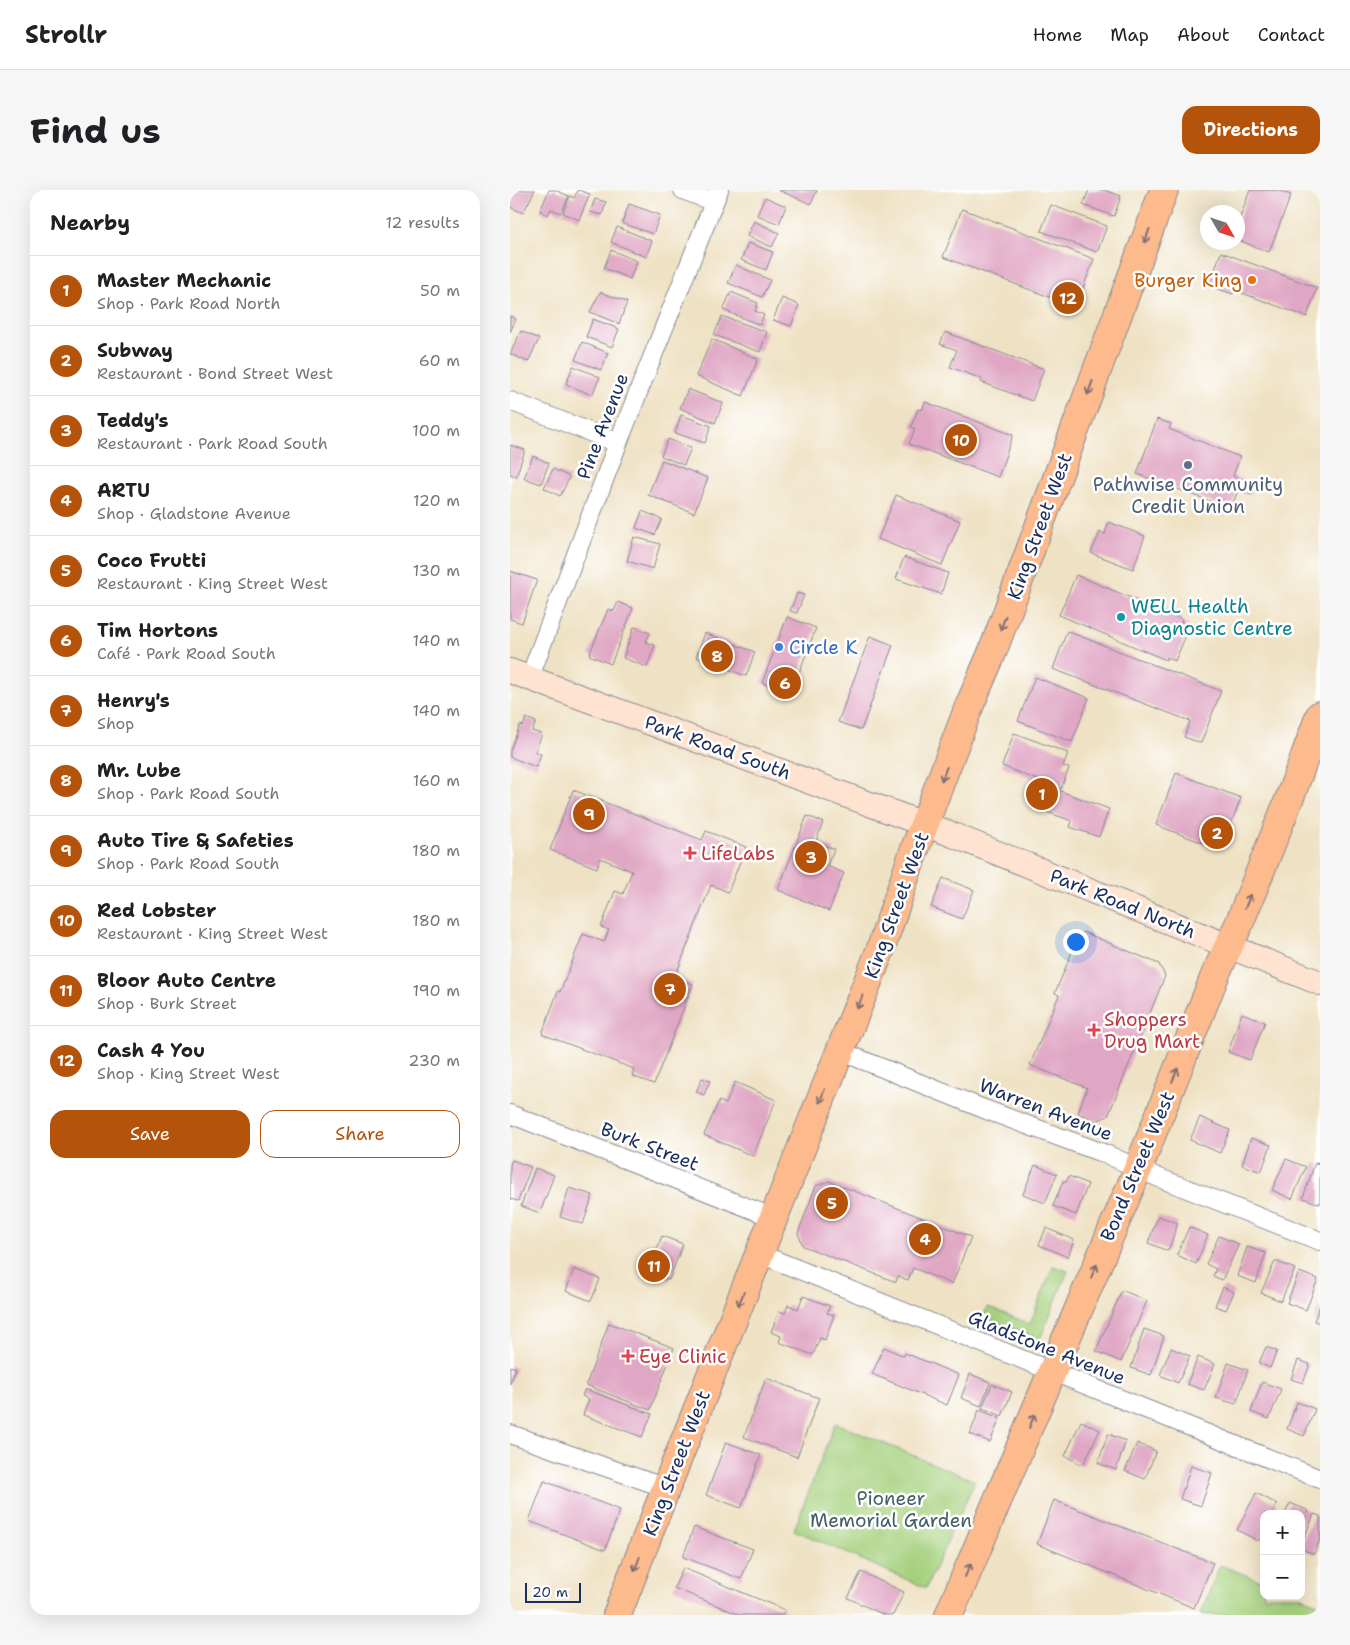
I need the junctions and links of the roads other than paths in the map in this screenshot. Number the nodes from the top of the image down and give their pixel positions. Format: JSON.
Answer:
{"nodes":[{"id":1,"x":682,"y":190,"type":"edge"},
{"id":2,"x":1164,"y":190,"type":"edge"},
{"id":3,"x":717,"y":196,"type":"edge"},
{"id":4,"x":510,"y":401,"type":"edge"},
{"id":5,"x":618,"y":443,"type":"junction"},
{"id":6,"x":520,"y":675,"type":"edge"},
{"id":7,"x":1320,"y":715,"type":"edge"},
{"id":8,"x":925,"y":825,"type":"junction"},
{"id":9,"x":1228,"y":946,"type":"junction"},
{"id":10,"x":1320,"y":983,"type":"edge"},
{"id":11,"x":840,"y":1051,"type":"junction"},
{"id":12,"x":510,"y":1114,"type":"edge"},
{"id":13,"x":1138,"y":1169,"type":"junction"},
{"id":14,"x":774,"y":1218,"type":"junction"},
{"id":15,"x":1320,"y":1241,"type":"edge"},
{"id":16,"x":760,"y":1254,"type":"junction"},
{"id":17,"x":1053,"y":1372,"type":"junction"},
{"id":18,"x":510,"y":1434,"type":"edge"},
{"id":19,"x":1320,"y":1478,"type":"edge"},
{"id":20,"x":666,"y":1488,"type":"junction"},
{"id":21,"x":617,"y":1615,"type":"edge"},
{"id":22,"x":949,"y":1615,"type":"edge"}],
"edges":[{"from":1,"to":3,"type":"street"},
{"from":2,"to":8,"type":"main road","name":"King Street West","one_way":true},
{"from":3,"to":5,"type":"street","name":"Pine Avenue"},
{"from":4,"to":5,"type":"street"},
{"from":5,"to":6,"type":"street","name":"Pine Avenue"},
{"from":6,"to":8,"type":"main road","name":"Park Road South"},
{"from":9,"to":7,"type":"main road","name":"Bond Street West","one_way":true},
{"from":8,"to":9,"type":"main road","name":"Park Road North"},
{"from":8,"to":11,"type":"main road","name":"King Street West","one_way":true},
{"from":9,"to":10,"type":"main road","name":"Park Road North"},
{"from":13,"to":9,"type":"main road","name":"Bond Street West","one_way":true},
{"from":11,"to":13,"type":"street","name":"Warren Avenue"},
{"from":11,"to":14,"type":"main road","name":"King Street West","one_way":true},
{"from":12,"to":14,"type":"street","name":"Burk Street"},
{"from":13,"to":15,"type":"street","name":"Warren Avenue"},
{"from":17,"to":13,"type":"main road","name":"Bond Street West","one_way":true},
{"from":14,"to":16,"type":"main road","name":"King Street West"},
{"from":16,"to":17,"type":"street","name":"Gladstone Avenue"},
{"from":16,"to":20,"type":"main road","name":"King Street West","one_way":true},
{"from":17,"to":19,"type":"street","name":"Gladstone Avenue"},
{"from":22,"to":17,"type":"main road","name":"Bond Street West","one_way":true},
{"from":18,"to":20,"type":"street"},
{"from":20,"to":21,"type":"main road","name":"King Street West","one_way":true}]}
